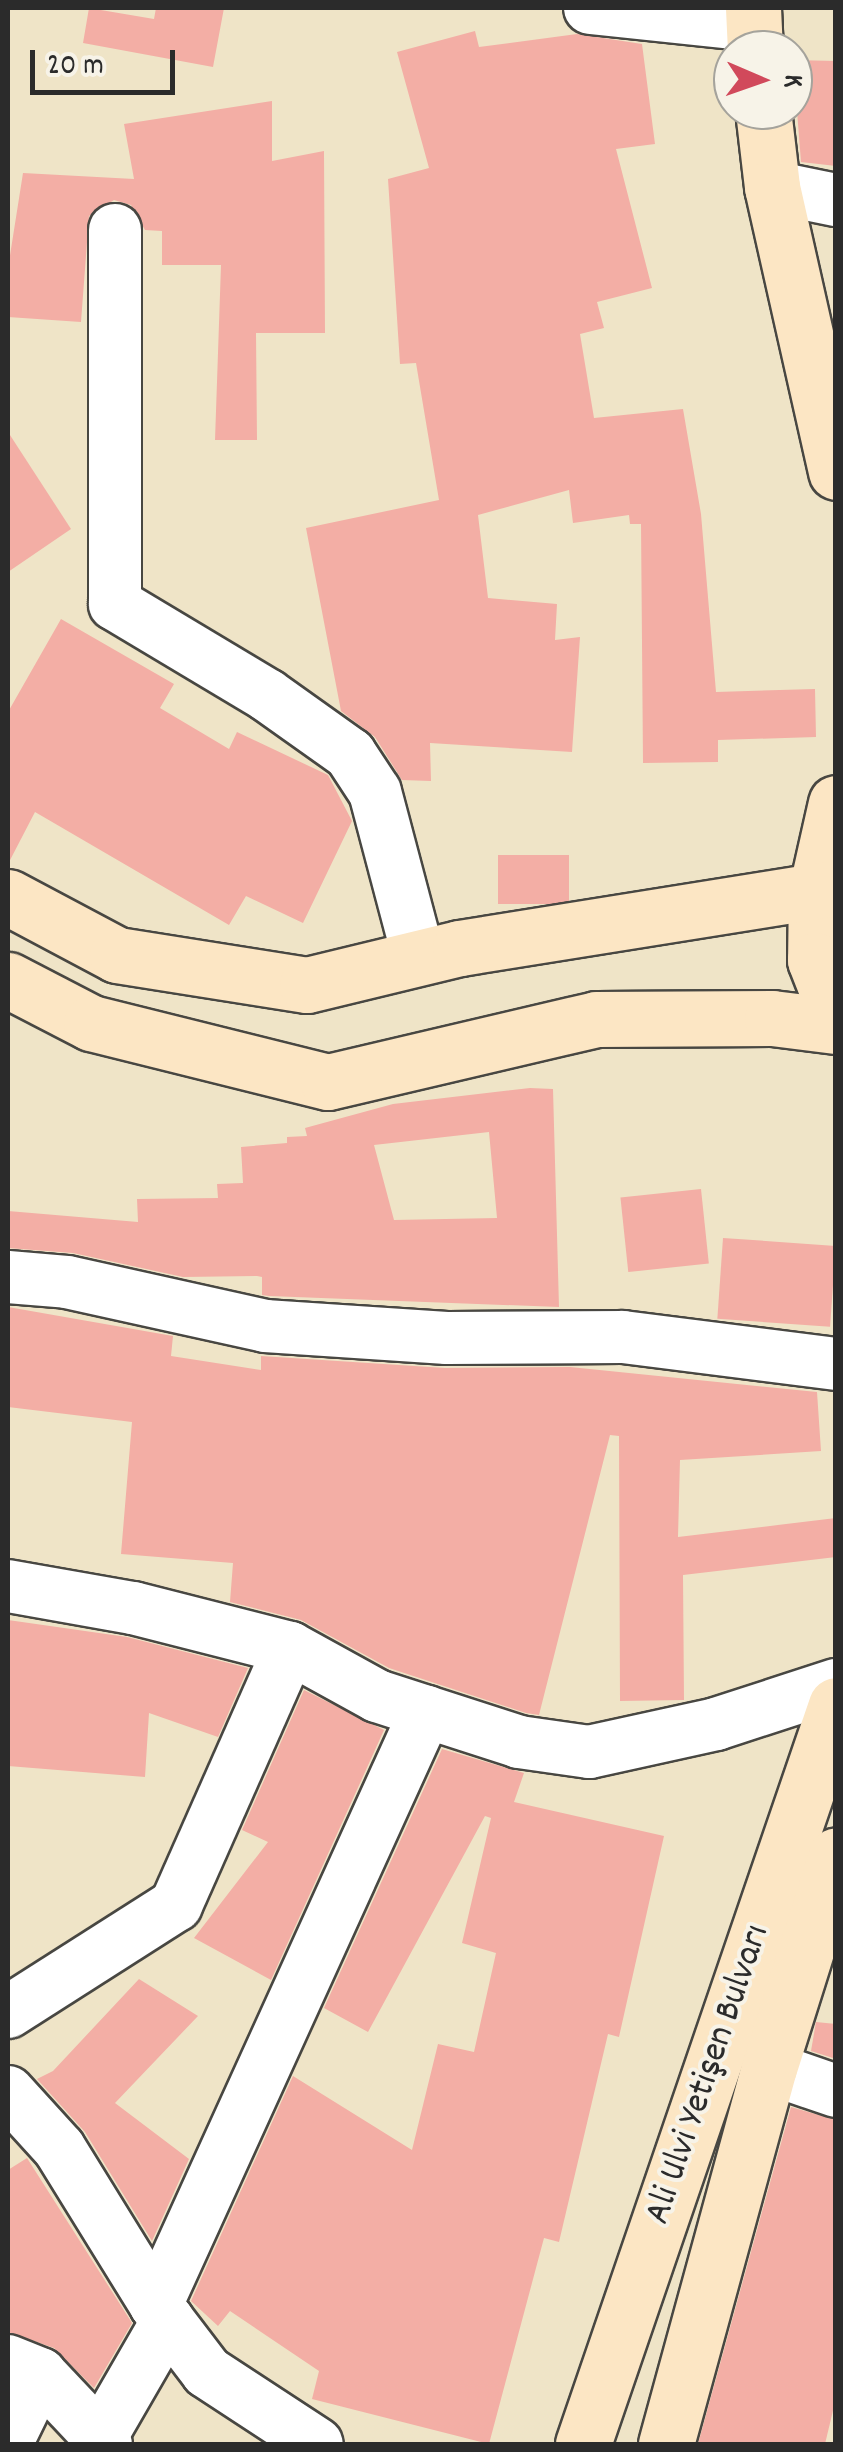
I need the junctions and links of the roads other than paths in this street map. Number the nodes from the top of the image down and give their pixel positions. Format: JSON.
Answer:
{"nodes":[{"id":1,"x":590,"y":8,"type":"edge"},
{"id":2,"x":753,"y":27,"type":"edge"},
{"id":3,"x":765,"y":130,"type":"edge"},
{"id":4,"x":772,"y":188,"type":"junction"},
{"id":5,"x":836,"y":200,"type":"edge"},
{"id":6,"x":115,"y":230,"type":"dead end"},
{"id":7,"x":819,"y":337,"type":"edge"},
{"id":8,"x":836,"y":472,"type":"edge"},
{"id":9,"x":836,"y":803,"type":"edge"},
{"id":10,"x":826,"y":890,"type":"edge"},
{"id":11,"x":8,"y":897,"type":"edge"},
{"id":12,"x":419,"y":958,"type":"junction"},
{"id":13,"x":8,"y":980,"type":"edge"},
{"id":14,"x":836,"y":1014,"type":"edge"},
{"id":15,"x":836,"y":1026,"type":"edge"},
{"id":16,"x":8,"y":1277,"type":"edge"},
{"id":17,"x":836,"y":1364,"type":"edge"},
{"id":18,"x":8,"y":1586,"type":"edge"},
{"id":19,"x":290,"y":1648,"type":"junction"},
{"id":20,"x":836,"y":1685,"type":"edge"},
{"id":21,"x":836,"y":1705,"type":"edge"},
{"id":22,"x":426,"y":1711,"type":"junction"},
{"id":23,"x":836,"y":1855,"type":"edge"},
{"id":24,"x":8,"y":2012,"type":"edge"},
{"id":25,"x":769,"y":2068,"type":"junction"},
{"id":26,"x":836,"y":2091,"type":"edge"},
{"id":27,"x":12,"y":2110,"type":"edge"},
{"id":28,"x":162,"y":2312,"type":"junction"},
{"id":29,"x":24,"y":2367,"type":"edge"},
{"id":30,"x":8,"y":2440,"type":"edge"},
{"id":31,"x":103,"y":2441,"type":"edge"},
{"id":32,"x":317,"y":2444,"type":"edge"},
{"id":33,"x":583,"y":2444,"type":"edge"},
{"id":34,"x":666,"y":2444,"type":"edge"}],
"edges":[{"from":1,"to":2,"type":"street"},
{"from":3,"to":4,"type":"main road"},
{"from":4,"to":5,"type":"street"},
{"from":4,"to":7,"type":"main road"},
{"from":6,"to":12,"type":"street"},
{"from":7,"to":8,"type":"main road"},
{"from":9,"to":10,"type":"main road"},
{"from":10,"to":12,"type":"main road"},
{"from":10,"to":14,"type":"main road"},
{"from":11,"to":12,"type":"main road"},
{"from":13,"to":15,"type":"main road"},
{"from":16,"to":17,"type":"street"},
{"from":18,"to":19,"type":"street"},
{"from":19,"to":22,"type":"street"},
{"from":19,"to":24,"type":"street"},
{"from":20,"to":22,"type":"street"},
{"from":21,"to":33,"type":"main road","name":"Ali Ulvi Yetişen Bulvarı"},
{"from":22,"to":28,"type":"street"},
{"from":23,"to":25,"type":"main road"},
{"from":25,"to":26,"type":"street"},
{"from":25,"to":34,"type":"main road"},
{"from":27,"to":28,"type":"street"},
{"from":28,"to":31,"type":"street"},
{"from":28,"to":32,"type":"street"},
{"from":29,"to":30,"type":"street"},
{"from":29,"to":31,"type":"street"}]}
